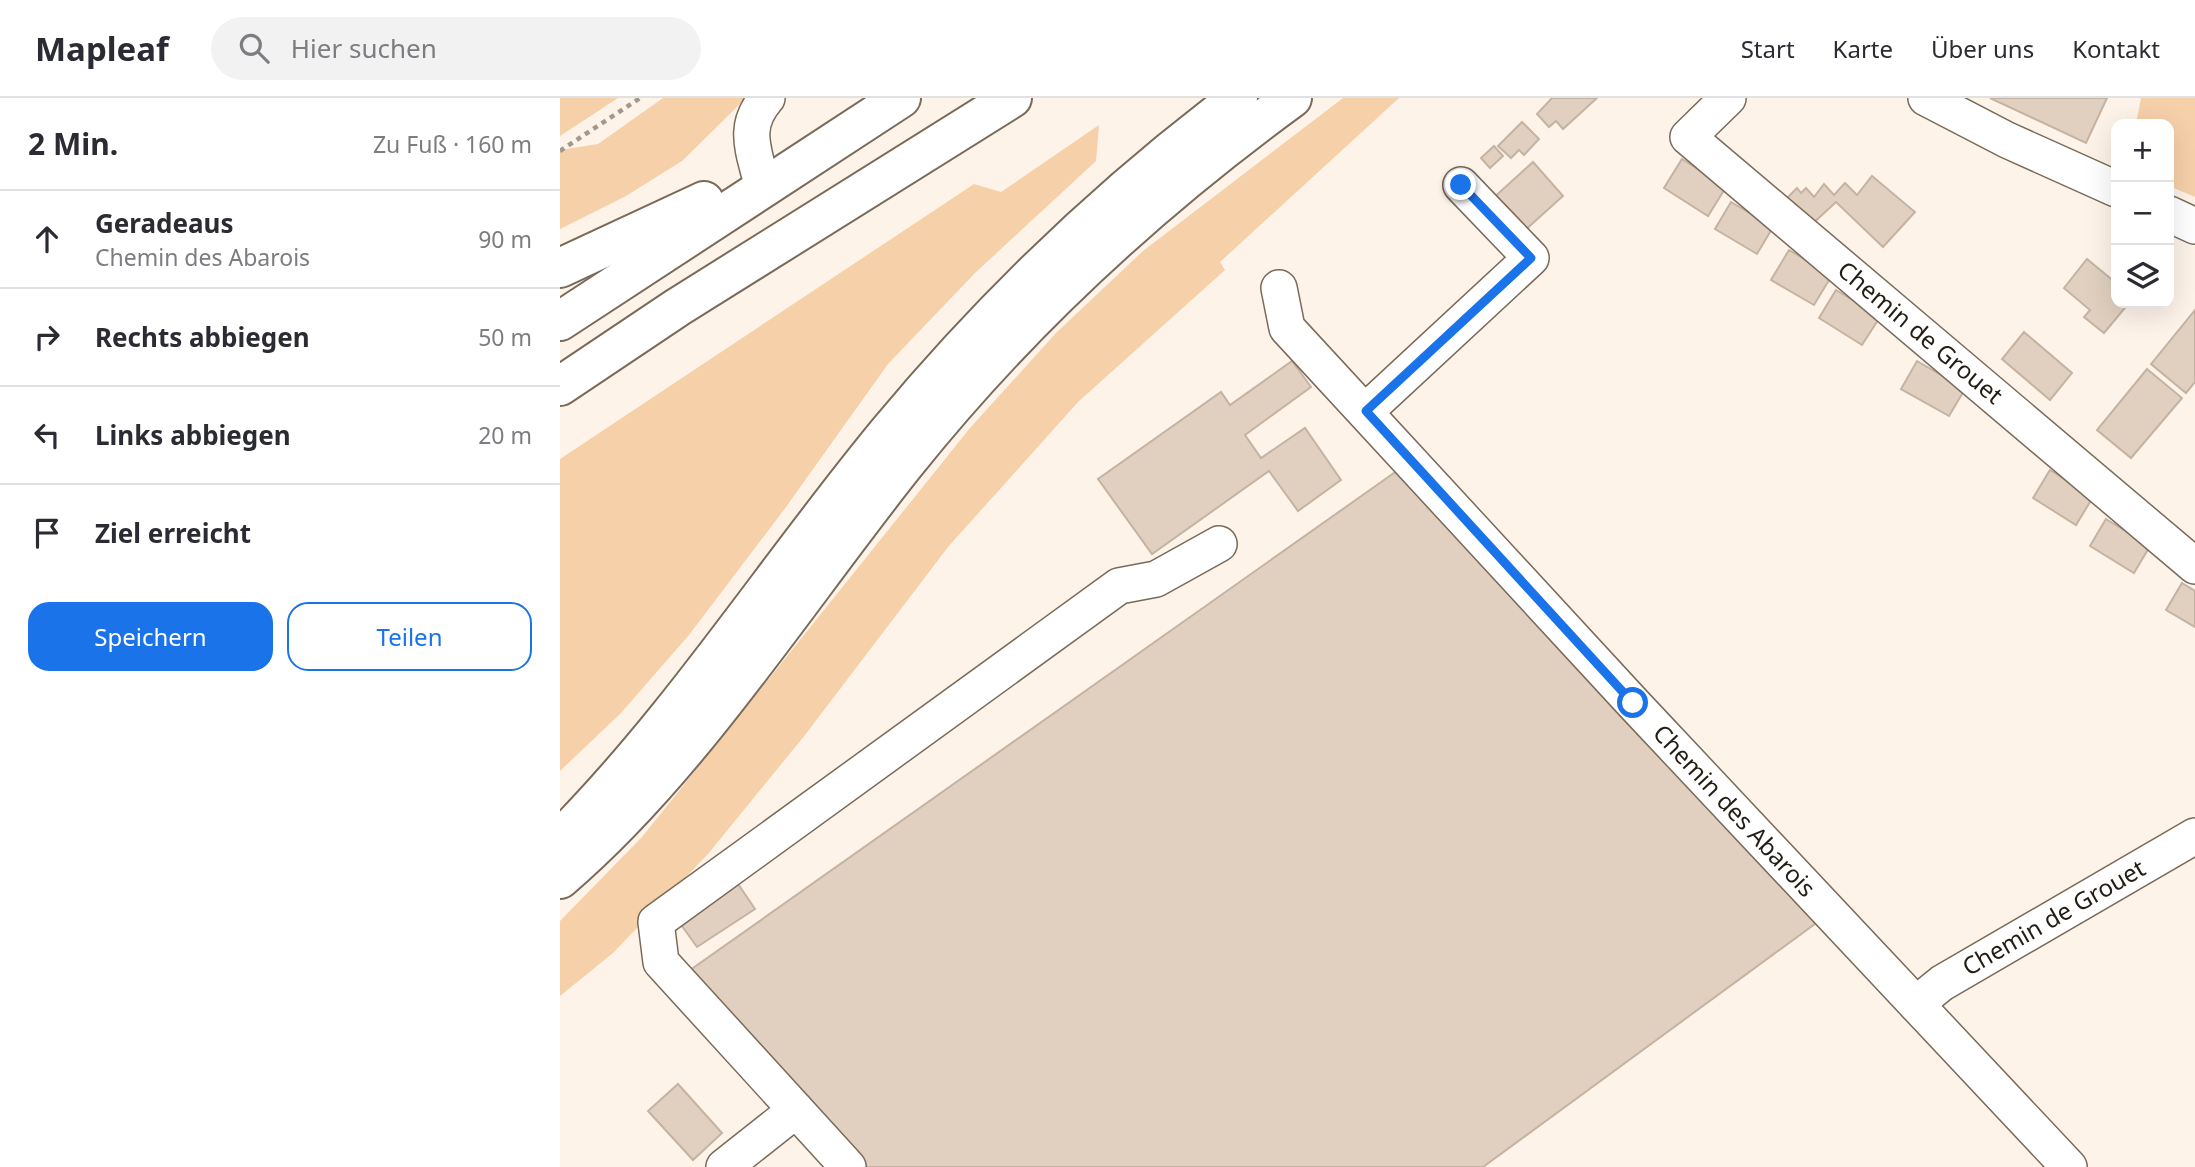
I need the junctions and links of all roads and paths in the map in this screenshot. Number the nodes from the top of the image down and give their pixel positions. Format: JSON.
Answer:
{"nodes":[{"id":1,"x":640,"y":98,"type":"edge"},
{"id":2,"x":768,"y":98,"type":"edge"},
{"id":3,"x":1012,"y":98,"type":"edge"},
{"id":4,"x":1238,"y":98,"type":"edge"},
{"id":5,"x":1292,"y":98,"type":"edge"},
{"id":6,"x":1728,"y":98,"type":"edge"},
{"id":7,"x":1926,"y":98,"type":"edge"},
{"id":8,"x":888,"y":106,"type":"edge"},
{"id":9,"x":560,"y":151,"type":"edge"},
{"id":10,"x":759,"y":173,"type":"junction"},
{"id":11,"x":1461,"y":185,"type":"dead end"},
{"id":12,"x":2111,"y":187,"type":"edge"},
{"id":13,"x":2174,"y":216,"type":"edge"},
{"id":14,"x":2195,"y":226,"type":"edge"},
{"id":15,"x":560,"y":268,"type":"edge"},
{"id":16,"x":1279,"y":288,"type":"dead end"},
{"id":17,"x":560,"y":321,"type":"edge"},
{"id":18,"x":560,"y":386,"type":"edge"},
{"id":19,"x":1366,"y":411,"type":"junction"},
{"id":20,"x":1219,"y":544,"type":"dead end"},
{"id":21,"x":2195,"y":566,"type":"edge"},
{"id":22,"x":643,"y":745,"type":"junction"},
{"id":23,"x":560,"y":809,"type":"edge"},
{"id":24,"x":2195,"y":836,"type":"edge"},
{"id":25,"x":560,"y":839,"type":"edge"},
{"id":26,"x":560,"y":879,"type":"edge"},
{"id":27,"x":1916,"y":1004,"type":"junction"},
{"id":28,"x":796,"y":1110,"type":"junction"},
{"id":29,"x":724,"y":1167,"type":"edge"},
{"id":30,"x":848,"y":1167,"type":"edge"},
{"id":31,"x":2069,"y":1167,"type":"edge"}],
"edges":[{"from":1,"to":9,"type":"path"},
{"from":2,"to":10,"type":"street"},
{"from":3,"to":18,"type":"highway"},
{"from":4,"to":22,"type":"highway"},
{"from":5,"to":26,"type":"highway"},
{"from":6,"to":21,"type":"street","name":"Chemin de Grouet"},
{"from":7,"to":12,"type":"street"},
{"from":8,"to":10,"type":"highway"},
{"from":8,"to":17,"type":"highway"},
{"from":10,"to":15,"type":"highway"},
{"from":11,"to":19,"type":"street"},
{"from":13,"to":14,"type":"street"},
{"from":16,"to":19,"type":"street","name":"Chemin des Abarois"},
{"from":19,"to":27,"type":"street","name":"Chemin des Abarois"},
{"from":20,"to":28,"type":"street"},
{"from":22,"to":23,"type":"highway"},
{"from":22,"to":25,"type":"highway"},
{"from":24,"to":27,"type":"street","name":"Chemin de Grouet"},
{"from":27,"to":31,"type":"street","name":"Chemin des Abarois"},
{"from":28,"to":29,"type":"street"},
{"from":28,"to":30,"type":"street"}]}
